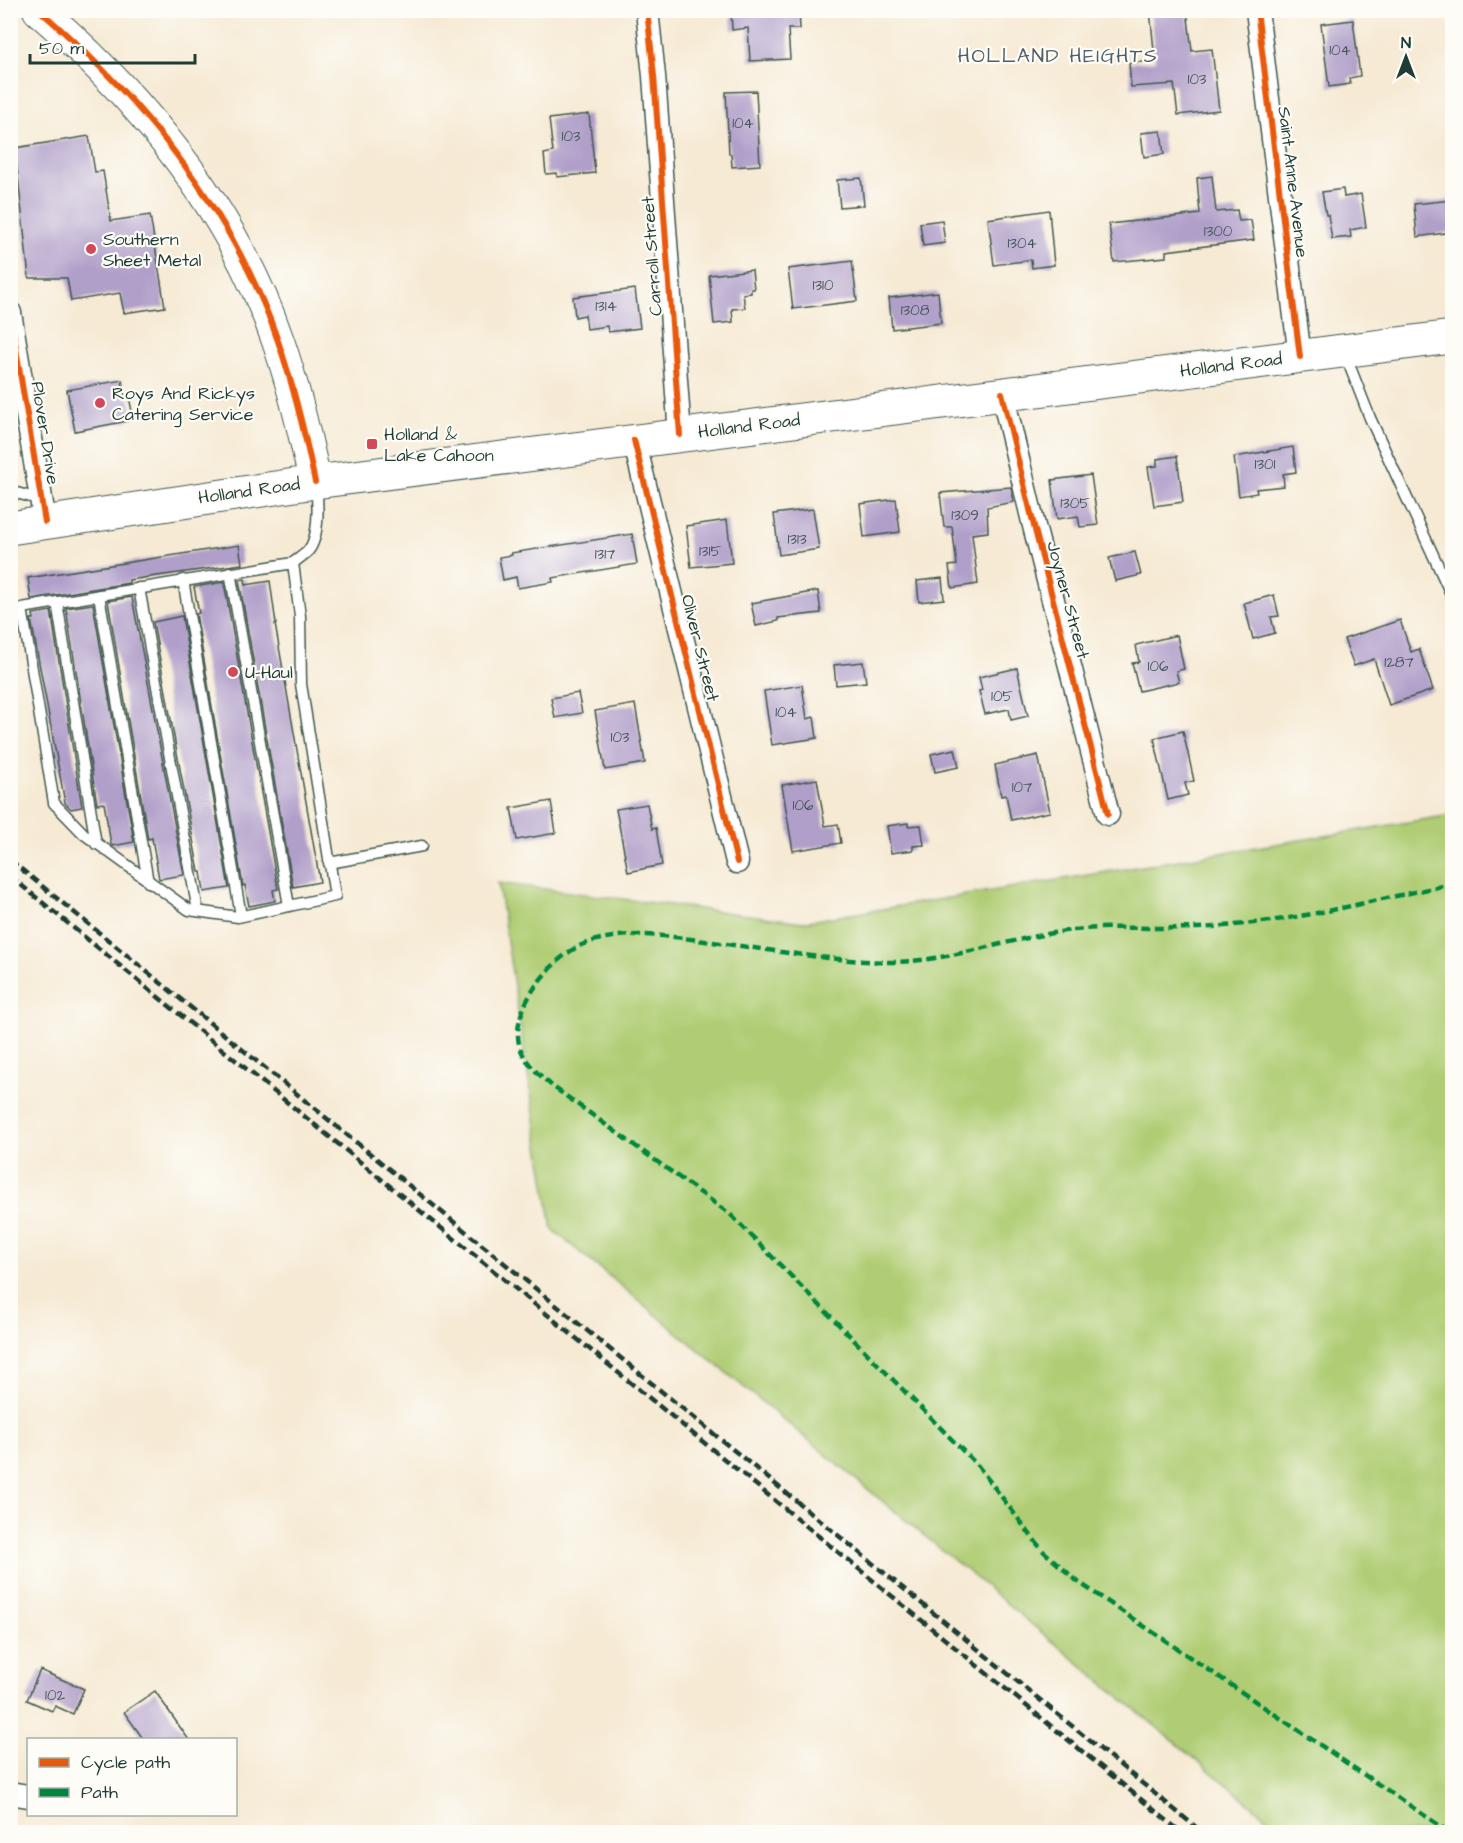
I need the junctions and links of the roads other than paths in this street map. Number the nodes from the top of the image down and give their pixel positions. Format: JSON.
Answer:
{"nodes":[{"id":1,"x":39,"y":10,"type":"edge"},
{"id":2,"x":647,"y":10,"type":"edge"},
{"id":3,"x":1257,"y":10,"type":"edge"},
{"id":4,"x":10,"y":313,"type":"edge"},
{"id":5,"x":1452,"y":337,"type":"edge"},
{"id":6,"x":1344,"y":351,"type":"junction"},
{"id":7,"x":1300,"y":357,"type":"junction"},
{"id":8,"x":17,"y":390,"type":"edge"},
{"id":9,"x":1002,"y":393,"type":"junction"},
{"id":10,"x":680,"y":435,"type":"junction"},
{"id":11,"x":634,"y":441,"type":"junction"},
{"id":12,"x":315,"y":482,"type":"junction"},
{"id":13,"x":10,"y":491,"type":"edge"},
{"id":14,"x":43,"y":511,"type":"junction"},
{"id":15,"x":10,"y":528,"type":"edge"},
{"id":16,"x":293,"y":563,"type":"junction"},
{"id":17,"x":230,"y":572,"type":"junction"},
{"id":18,"x":183,"y":580,"type":"junction"},
{"id":19,"x":139,"y":588,"type":"junction"},
{"id":20,"x":99,"y":595,"type":"junction"},
{"id":21,"x":1452,"y":596,"type":"edge"},
{"id":22,"x":57,"y":602,"type":"junction"},
{"id":23,"x":1108,"y":814,"type":"dead end"},
{"id":24,"x":96,"y":844,"type":"junction"},
{"id":25,"x":422,"y":846,"type":"dead end"},
{"id":26,"x":737,"y":862,"type":"dead end"},
{"id":27,"x":329,"y":863,"type":"junction"},
{"id":28,"x":148,"y":882,"type":"junction"},
{"id":29,"x":289,"y":906,"type":"junction"},
{"id":30,"x":198,"y":911,"type":"junction"},
{"id":31,"x":241,"y":916,"type":"junction"},
{"id":32,"x":10,"y":1793,"type":"edge"},
{"id":33,"x":27,"y":1796,"type":"edge"}],
"edges":[{"from":1,"to":12,"type":"street"},
{"from":2,"to":10,"type":"street","name":"Carroll Street"},
{"from":3,"to":7,"type":"street","name":"Saint Anne Avenue"},
{"from":4,"to":8,"type":"street","name":"Plover Drive"},
{"from":5,"to":6,"type":"main road","name":"Holland Road"},
{"from":6,"to":7,"type":"main road","name":"Holland Road"},
{"from":6,"to":21,"type":"lane"},
{"from":7,"to":9,"type":"main road","name":"Holland Road"},
{"from":8,"to":14,"type":"street","name":"Plover Drive"},
{"from":9,"to":10,"type":"main road","name":"Holland Road"},
{"from":9,"to":23,"type":"street","name":"Joyner Street"},
{"from":10,"to":11,"type":"main road","name":"Holland Road"},
{"from":11,"to":12,"type":"main road","name":"Holland Road"},
{"from":11,"to":26,"type":"street","name":"Oliver Street"},
{"from":12,"to":14,"type":"main road","name":"Holland Road"},
{"from":12,"to":16,"type":"lane"},
{"from":13,"to":14,"type":"lane"},
{"from":14,"to":15,"type":"main road","name":"Holland Road"},
{"from":16,"to":17,"type":"lane"},
{"from":16,"to":27,"type":"lane"},
{"from":17,"to":18,"type":"lane"},
{"from":17,"to":29,"type":"lane"},
{"from":18,"to":19,"type":"lane"},
{"from":18,"to":31,"type":"lane"},
{"from":19,"to":20,"type":"lane"},
{"from":19,"to":30,"type":"lane"},
{"from":20,"to":22,"type":"lane"},
{"from":20,"to":28,"type":"lane"},
{"from":22,"to":24,"type":"lane"},
{"from":22,"to":24,"type":"lane"},
{"from":24,"to":28,"type":"lane"},
{"from":25,"to":27,"type":"lane"},
{"from":27,"to":29,"type":"lane"},
{"from":28,"to":30,"type":"lane"},
{"from":29,"to":31,"type":"lane"},
{"from":30,"to":31,"type":"lane"},
{"from":32,"to":33,"type":"street"}]}
